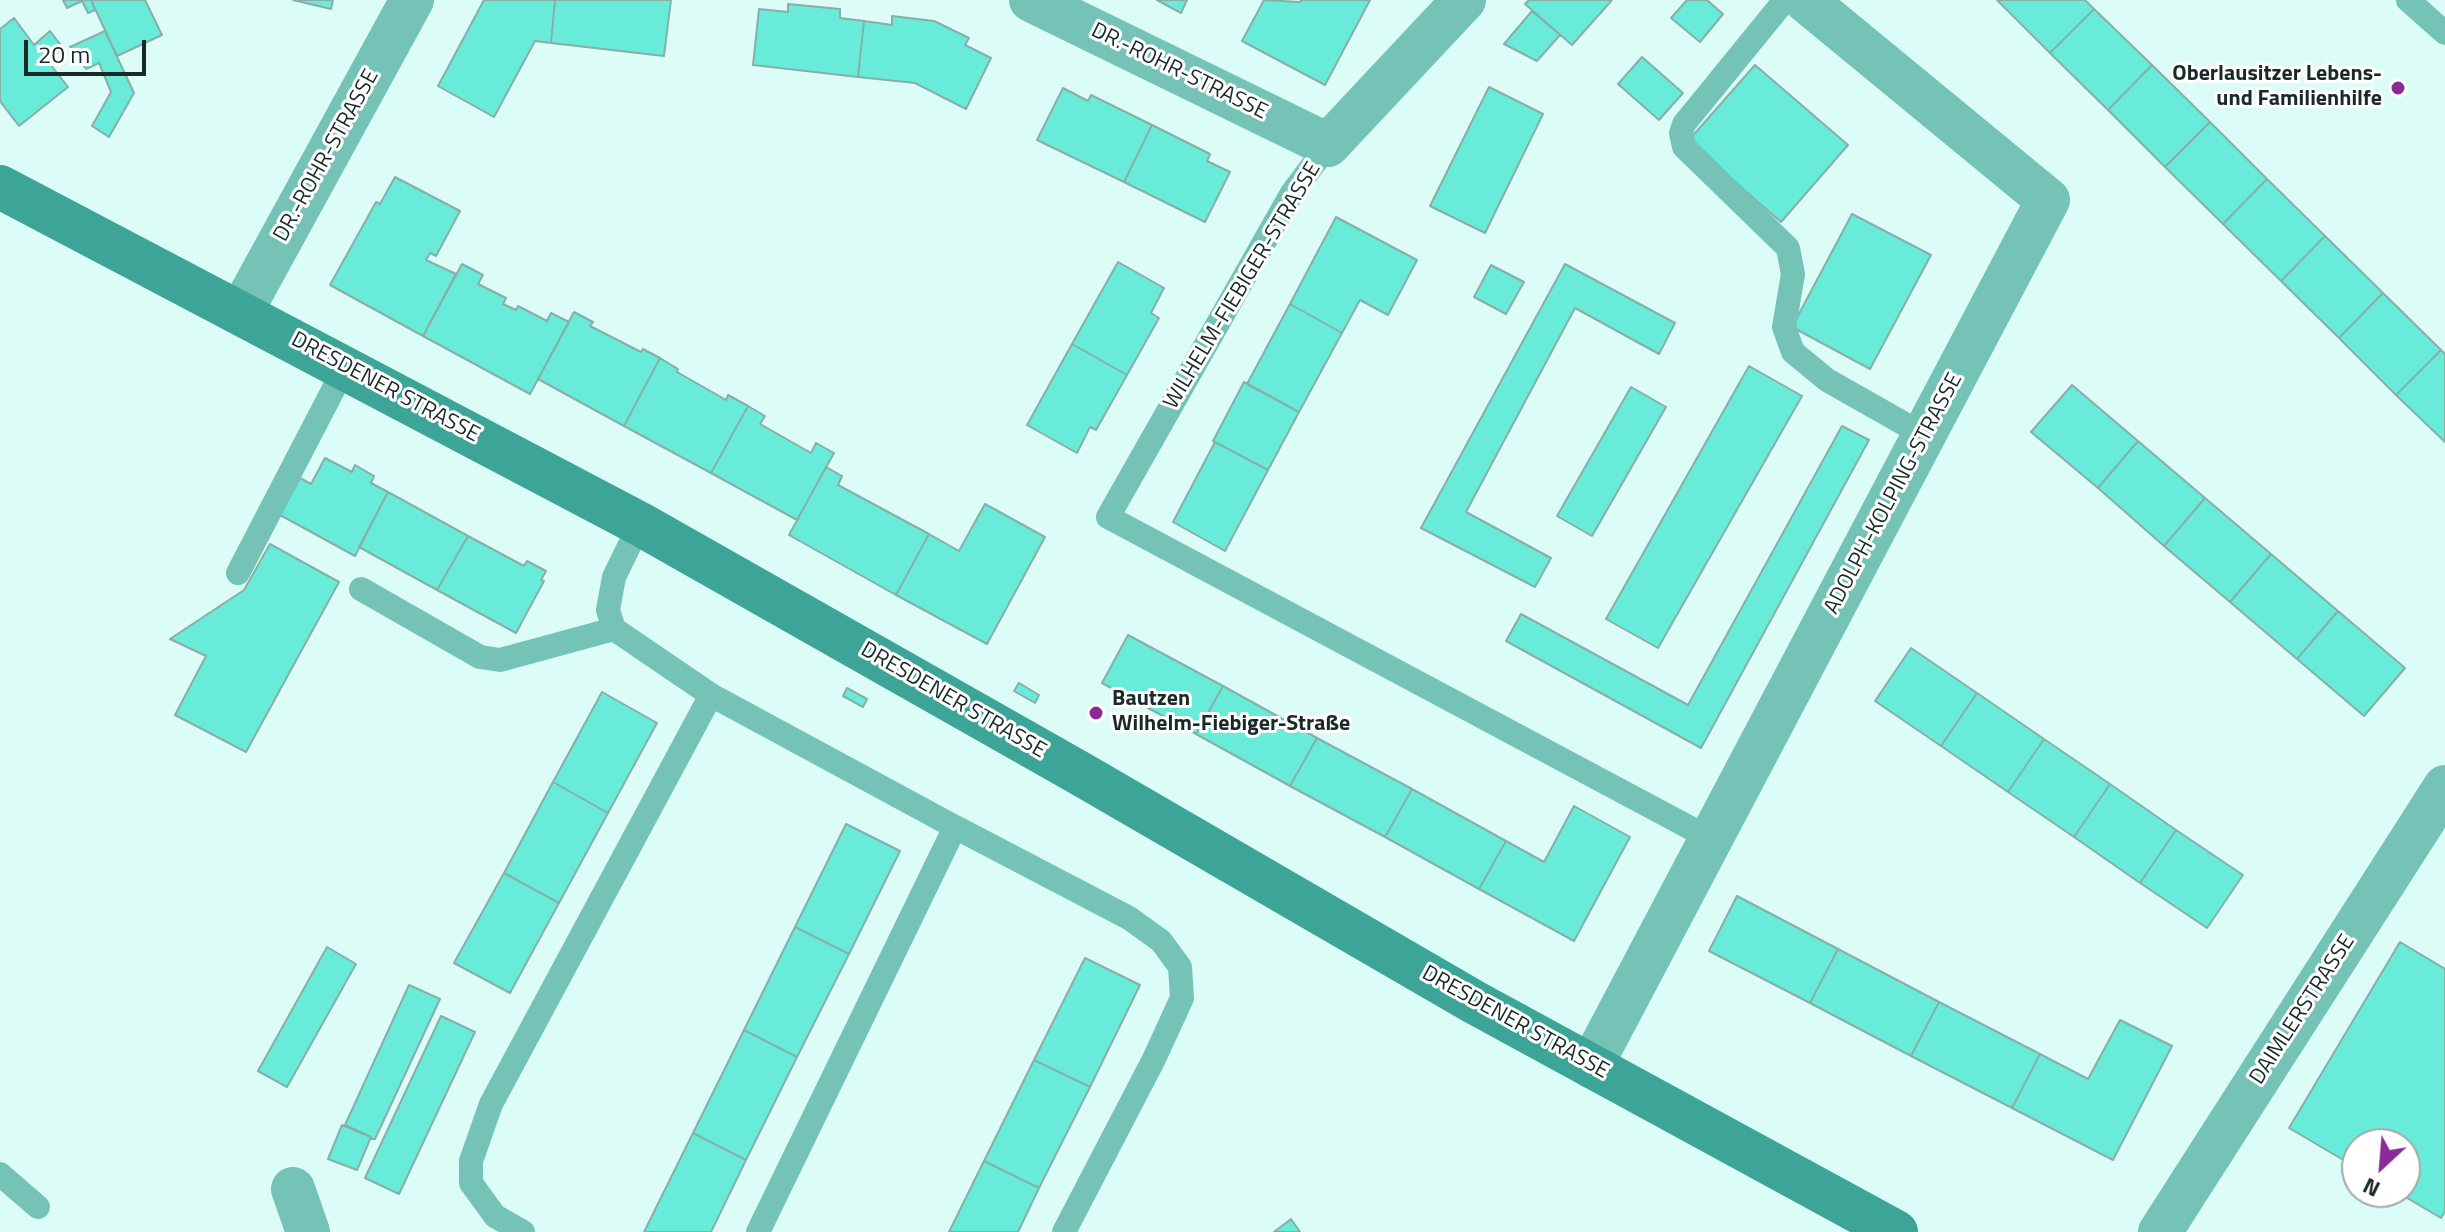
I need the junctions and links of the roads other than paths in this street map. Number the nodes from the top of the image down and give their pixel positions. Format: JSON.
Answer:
{"nodes":[{"id":1,"x":412,"y":0,"type":"edge"},
{"id":2,"x":1031,"y":0,"type":"edge"},
{"id":3,"x":1464,"y":0,"type":"edge"},
{"id":4,"x":1785,"y":0,"type":"edge"},
{"id":5,"x":1805,"y":0,"type":"edge"},
{"id":6,"x":2408,"y":0,"type":"edge"},
{"id":7,"x":2445,"y":33,"type":"edge"},
{"id":8,"x":1328,"y":145,"type":"junction"},
{"id":9,"x":0,"y":187,"type":"edge"},
{"id":10,"x":241,"y":312,"type":"junction"},
{"id":11,"x":345,"y":367,"type":"junction"},
{"id":12,"x":1924,"y":435,"type":"junction"},
{"id":13,"x":640,"y":524,"type":"junction"},
{"id":14,"x":238,"y":573,"type":"dead end"},
{"id":15,"x":361,"y":589,"type":"dead end"},
{"id":16,"x":614,"y":629,"type":"junction"},
{"id":17,"x":711,"y":695,"type":"junction"},
{"id":18,"x":2445,"y":787,"type":"edge"},
{"id":19,"x":955,"y":827,"type":"junction"},
{"id":20,"x":1711,"y":839,"type":"junction"},
{"id":21,"x":1591,"y":1066,"type":"junction"},
{"id":22,"x":0,"y":1174,"type":"edge"},
{"id":23,"x":293,"y":1189,"type":"dead end"},
{"id":24,"x":38,"y":1207,"type":"dead end"},
{"id":25,"x":1876,"y":1227,"type":"edge"},
{"id":26,"x":308,"y":1232,"type":"edge"},
{"id":27,"x":523,"y":1232,"type":"edge"},
{"id":28,"x":758,"y":1232,"type":"edge"},
{"id":29,"x":1064,"y":1232,"type":"edge"},
{"id":30,"x":2160,"y":1232,"type":"edge"}],
"edges":[{"from":1,"to":10,"type":"street","name":"DR.-ROHR-STRASSE"},
{"from":2,"to":8,"type":"street","name":"DR.-ROHR-STRASSE"},
{"from":3,"to":8,"type":"street","name":"WILHELM-FIEBIGER-STRASSE"},
{"from":4,"to":12,"type":"lane"},
{"from":5,"to":12,"type":"street","name":"ADOLPH-KOLPING-STRASSE"},
{"from":6,"to":7,"type":"lane"},
{"from":8,"to":20,"type":"lane","name":"WILHELM-FIEBIGER-STRASSE"},
{"from":9,"to":10,"type":"main road","name":"DRESDENER STRASSE"},
{"from":10,"to":11,"type":"main road","name":"DRESDENER STRASSE"},
{"from":11,"to":13,"type":"main road","name":"DRESDENER STRASSE"},
{"from":11,"to":14,"type":"lane"},
{"from":12,"to":20,"type":"street","name":"ADOLPH-KOLPING-STRASSE"},
{"from":13,"to":16,"type":"lane"},
{"from":13,"to":21,"type":"main road","name":"DRESDENER STRASSE"},
{"from":15,"to":16,"type":"lane"},
{"from":16,"to":17,"type":"lane"},
{"from":17,"to":19,"type":"lane"},
{"from":17,"to":27,"type":"lane"},
{"from":18,"to":30,"type":"street","name":"DAIMLERSTRASSE"},
{"from":19,"to":28,"type":"lane"},
{"from":19,"to":29,"type":"lane"},
{"from":20,"to":21,"type":"street","name":"ADOLPH-KOLPING-STRASSE"},
{"from":21,"to":25,"type":"main road","name":"DRESDENER STRASSE"},
{"from":22,"to":24,"type":"lane"},
{"from":23,"to":26,"type":"street"}]}
